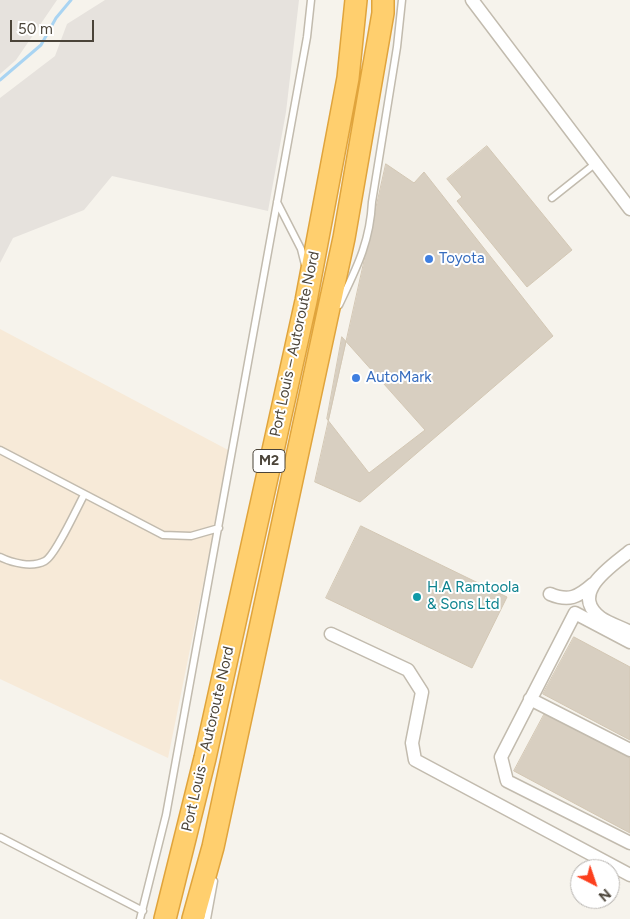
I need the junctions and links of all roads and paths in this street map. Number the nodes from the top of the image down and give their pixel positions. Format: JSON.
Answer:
{"nodes":[{"id":1,"x":311,"y":0,"type":"edge"},
{"id":2,"x":356,"y":0,"type":"edge"},
{"id":3,"x":383,"y":0,"type":"edge"},
{"id":4,"x":402,"y":0,"type":"edge"},
{"id":5,"x":472,"y":0,"type":"edge"},
{"id":6,"x":596,"y":164,"type":"junction"},
{"id":7,"x":552,"y":198,"type":"dead end"},
{"id":8,"x":277,"y":202,"type":"junction"},
{"id":9,"x":630,"y":209,"type":"edge"},
{"id":10,"x":306,"y":301,"type":"junction"},
{"id":11,"x":322,"y":340,"type":"junction"},
{"id":12,"x":0,"y":450,"type":"edge"},
{"id":13,"x":84,"y":495,"type":"junction"},
{"id":14,"x":219,"y":528,"type":"junction"},
{"id":15,"x":630,"y":551,"type":"edge"},
{"id":16,"x":0,"y":558,"type":"edge"},
{"id":17,"x":592,"y":584,"type":"junction"},
{"id":18,"x":550,"y":594,"type":"dead end"},
{"id":19,"x":630,"y":632,"type":"edge"},
{"id":20,"x":331,"y":634,"type":"dead end"},
{"id":21,"x":630,"y":642,"type":"edge"},
{"id":22,"x":530,"y":699,"type":"junction"},
{"id":23,"x":630,"y":750,"type":"edge"},
{"id":24,"x":232,"y":758,"type":"junction"},
{"id":25,"x":227,"y":820,"type":"dead end"},
{"id":26,"x":0,"y":837,"type":"edge"},
{"id":27,"x":630,"y":843,"type":"edge"},
{"id":28,"x":630,"y":876,"type":"edge"},
{"id":29,"x":215,"y":877,"type":"dead end"},
{"id":30,"x":142,"y":910,"type":"junction"},
{"id":31,"x":140,"y":919,"type":"edge"},
{"id":32,"x":164,"y":919,"type":"edge"},
{"id":33,"x":193,"y":919,"type":"edge"},
{"id":34,"x":207,"y":919,"type":"edge"}],
"edges":[{"from":1,"to":8,"type":"lane"},
{"from":2,"to":10,"type":"highway","name":"Port Louis – Autoroute Nord","number":"M2"},
{"from":3,"to":11,"type":"highway","name":"Port Louis – Autoroute Nord","number":"M2"},
{"from":4,"to":11,"type":"lane"},
{"from":5,"to":6,"type":"street"},
{"from":6,"to":7,"type":"lane"},
{"from":6,"to":9,"type":"street"},
{"from":8,"to":10,"type":"lane"},
{"from":8,"to":14,"type":"lane"},
{"from":10,"to":32,"type":"highway","name":"Port Louis – Autoroute Nord","number":"M2"},
{"from":11,"to":24,"type":"highway","name":"Port Louis – Autoroute Nord","number":"M2"},
{"from":12,"to":13,"type":"lane"},
{"from":13,"to":14,"type":"lane"},
{"from":13,"to":16,"type":"lane"},
{"from":14,"to":30,"type":"lane"},
{"from":15,"to":17,"type":"street"},
{"from":17,"to":18,"type":"street"},
{"from":17,"to":19,"type":"street"},
{"from":20,"to":28,"type":"street"},
{"from":21,"to":22,"type":"street"},
{"from":22,"to":23,"type":"street"},
{"from":22,"to":27,"type":"street"},
{"from":24,"to":25,"type":"lane"},
{"from":24,"to":33,"type":"highway","name":"Port Louis – Autoroute Nord","number":"M2"},
{"from":26,"to":30,"type":"lane"},
{"from":29,"to":34,"type":"lane"},
{"from":30,"to":31,"type":"lane"}]}
